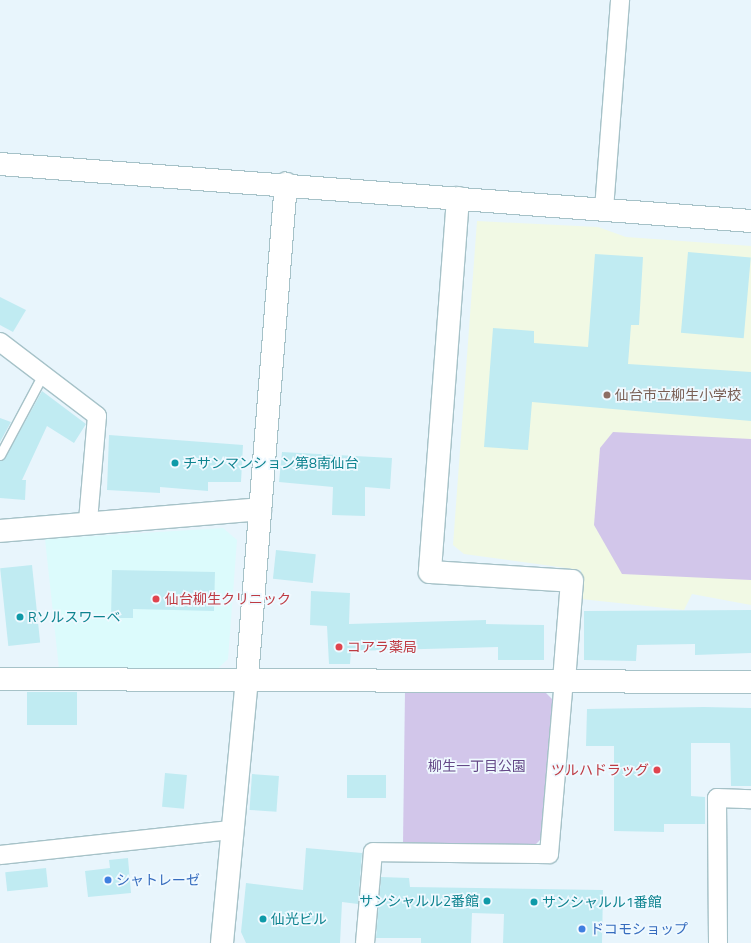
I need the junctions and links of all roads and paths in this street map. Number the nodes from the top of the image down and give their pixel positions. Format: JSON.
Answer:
{"nodes":[{"id":1,"x":620,"y":0,"type":"edge"},
{"id":2,"x":0,"y":164,"type":"edge"},
{"id":3,"x":286,"y":184,"type":"junction"},
{"id":4,"x":458,"y":198,"type":"junction"},
{"id":5,"x":604,"y":209,"type":"junction"},
{"id":6,"x":751,"y":221,"type":"edge"},
{"id":7,"x":0,"y":342,"type":"edge"},
{"id":8,"x":43,"y":374,"type":"junction"},
{"id":9,"x":0,"y":455,"type":"edge"},
{"id":10,"x":260,"y":509,"type":"junction"},
{"id":11,"x":88,"y":522,"type":"junction"},
{"id":12,"x":0,"y":531,"type":"edge"},
{"id":13,"x":247,"y":678,"type":"junction"},
{"id":14,"x":0,"y":679,"type":"edge"},
{"id":15,"x":564,"y":680,"type":"junction"},
{"id":16,"x":751,"y":682,"type":"edge"},
{"id":17,"x":751,"y":799,"type":"edge"},
{"id":18,"x":230,"y":830,"type":"junction"},
{"id":19,"x":0,"y":855,"type":"edge"},
{"id":20,"x":222,"y":943,"type":"edge"},
{"id":21,"x":365,"y":943,"type":"edge"},
{"id":22,"x":718,"y":943,"type":"edge"}],
"edges":[{"from":1,"to":5,"type":"street"},
{"from":2,"to":3,"type":"street"},
{"from":3,"to":4,"type":"street"},
{"from":3,"to":10,"type":"street"},
{"from":4,"to":5,"type":"street"},
{"from":4,"to":15,"type":"street"},
{"from":5,"to":6,"type":"street"},
{"from":7,"to":8,"type":"street"},
{"from":8,"to":9,"type":"lane"},
{"from":8,"to":11,"type":"street"},
{"from":10,"to":11,"type":"street"},
{"from":10,"to":13,"type":"street"},
{"from":11,"to":12,"type":"street"},
{"from":13,"to":14,"type":"street"},
{"from":13,"to":15,"type":"street"},
{"from":13,"to":18,"type":"street"},
{"from":15,"to":16,"type":"street"},
{"from":15,"to":21,"type":"street"},
{"from":17,"to":22,"type":"street"},
{"from":18,"to":19,"type":"street"},
{"from":18,"to":20,"type":"street"}]}
